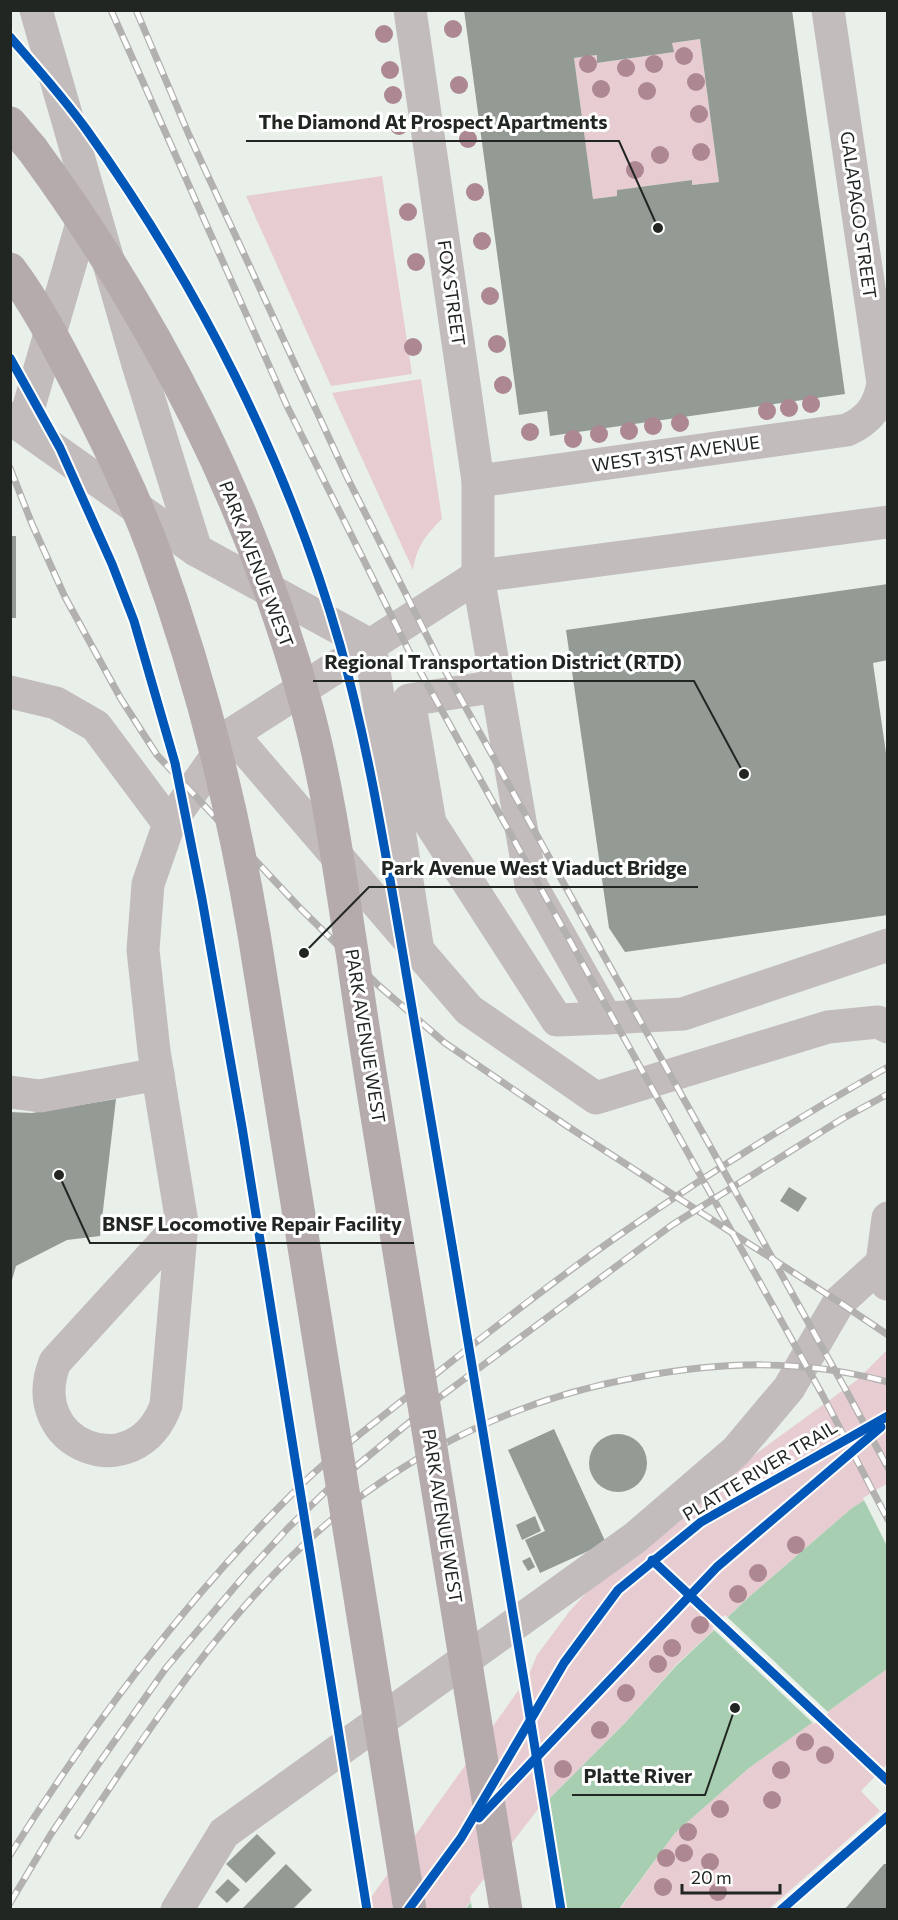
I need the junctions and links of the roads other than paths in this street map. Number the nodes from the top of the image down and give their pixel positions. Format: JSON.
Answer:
{"nodes":[{"id":1,"x":36,"y":10,"type":"edge"},
{"id":2,"x":410,"y":10,"type":"edge"},
{"id":3,"x":828,"y":10,"type":"edge"},
{"id":4,"x":10,"y":123,"type":"edge"},
{"id":5,"x":90,"y":197,"type":"junction"},
{"id":6,"x":10,"y":268,"type":"edge"},
{"id":7,"x":870,"y":416,"type":"joint"},
{"id":8,"x":17,"y":423,"type":"edge"},
{"id":9,"x":478,"y":481,"type":"junction"},
{"id":10,"x":888,"y":522,"type":"edge"},
{"id":11,"x":196,"y":550,"type":"junction"},
{"id":12,"x":478,"y":576,"type":"junction"},
{"id":13,"x":370,"y":645,"type":"junction"},
{"id":14,"x":497,"y":686,"type":"junction"},
{"id":15,"x":10,"y":692,"type":"edge"},
{"id":16,"x":232,"y":734,"type":"junction"},
{"id":17,"x":168,"y":824,"type":"junction"},
{"id":18,"x":888,"y":945,"type":"edge"},
{"id":19,"x":418,"y":951,"type":"junction"},
{"id":20,"x":606,"y":1018,"type":"junction"},
{"id":21,"x":888,"y":1027,"type":"edge"},
{"id":22,"x":158,"y":1074,"type":"junction"},
{"id":23,"x":10,"y":1092,"type":"edge"},
{"id":24,"x":888,"y":1218,"type":"edge"},
{"id":25,"x":182,"y":1223,"type":"junction"},
{"id":26,"x":885,"y":1276,"type":"edge"},
{"id":27,"x":177,"y":1910,"type":"edge"},
{"id":28,"x":410,"y":1910,"type":"edge"},
{"id":29,"x":506,"y":1910,"type":"edge"}],
"edges":[{"from":1,"to":5,"type":"street"},
{"from":2,"to":9,"type":"street","name":"FOX STREET"},
{"from":3,"to":7,"type":"street","name":"GALAPAGO STREET"},
{"from":4,"to":29,"type":"main road","name":"PARK AVENUE WEST","bridge":true},
{"from":5,"to":8,"type":"street"},
{"from":5,"to":11,"type":"street"},
{"from":6,"to":28,"type":"main road","bridge":true},
{"from":7,"to":9,"type":"street","name":"WEST 31ST AVENUE"},
{"from":8,"to":11,"type":"street"},
{"from":9,"to":12,"type":"street","name":"FOX STREET"},
{"from":10,"to":12,"type":"street"},
{"from":11,"to":13,"type":"street"},
{"from":12,"to":13,"type":"street"},
{"from":12,"to":14,"type":"street","name":"FOX STREET"},
{"from":13,"to":16,"type":"street"},
{"from":13,"to":19,"type":"street"},
{"from":14,"to":20,"type":"street","name":"FOX STREET"},
{"from":14,"to":20,"type":"street"},
{"from":15,"to":17,"type":"street"},
{"from":16,"to":17,"type":"street"},
{"from":16,"to":19,"type":"street"},
{"from":17,"to":22,"type":"street"},
{"from":18,"to":20,"type":"street"},
{"from":19,"to":21,"type":"street"},
{"from":22,"to":23,"type":"street"},
{"from":22,"to":25,"type":"street"},
{"from":24,"to":26,"type":"street"},
{"from":25,"to":25,"type":"street"},
{"from":26,"to":27,"type":"street"}]}
